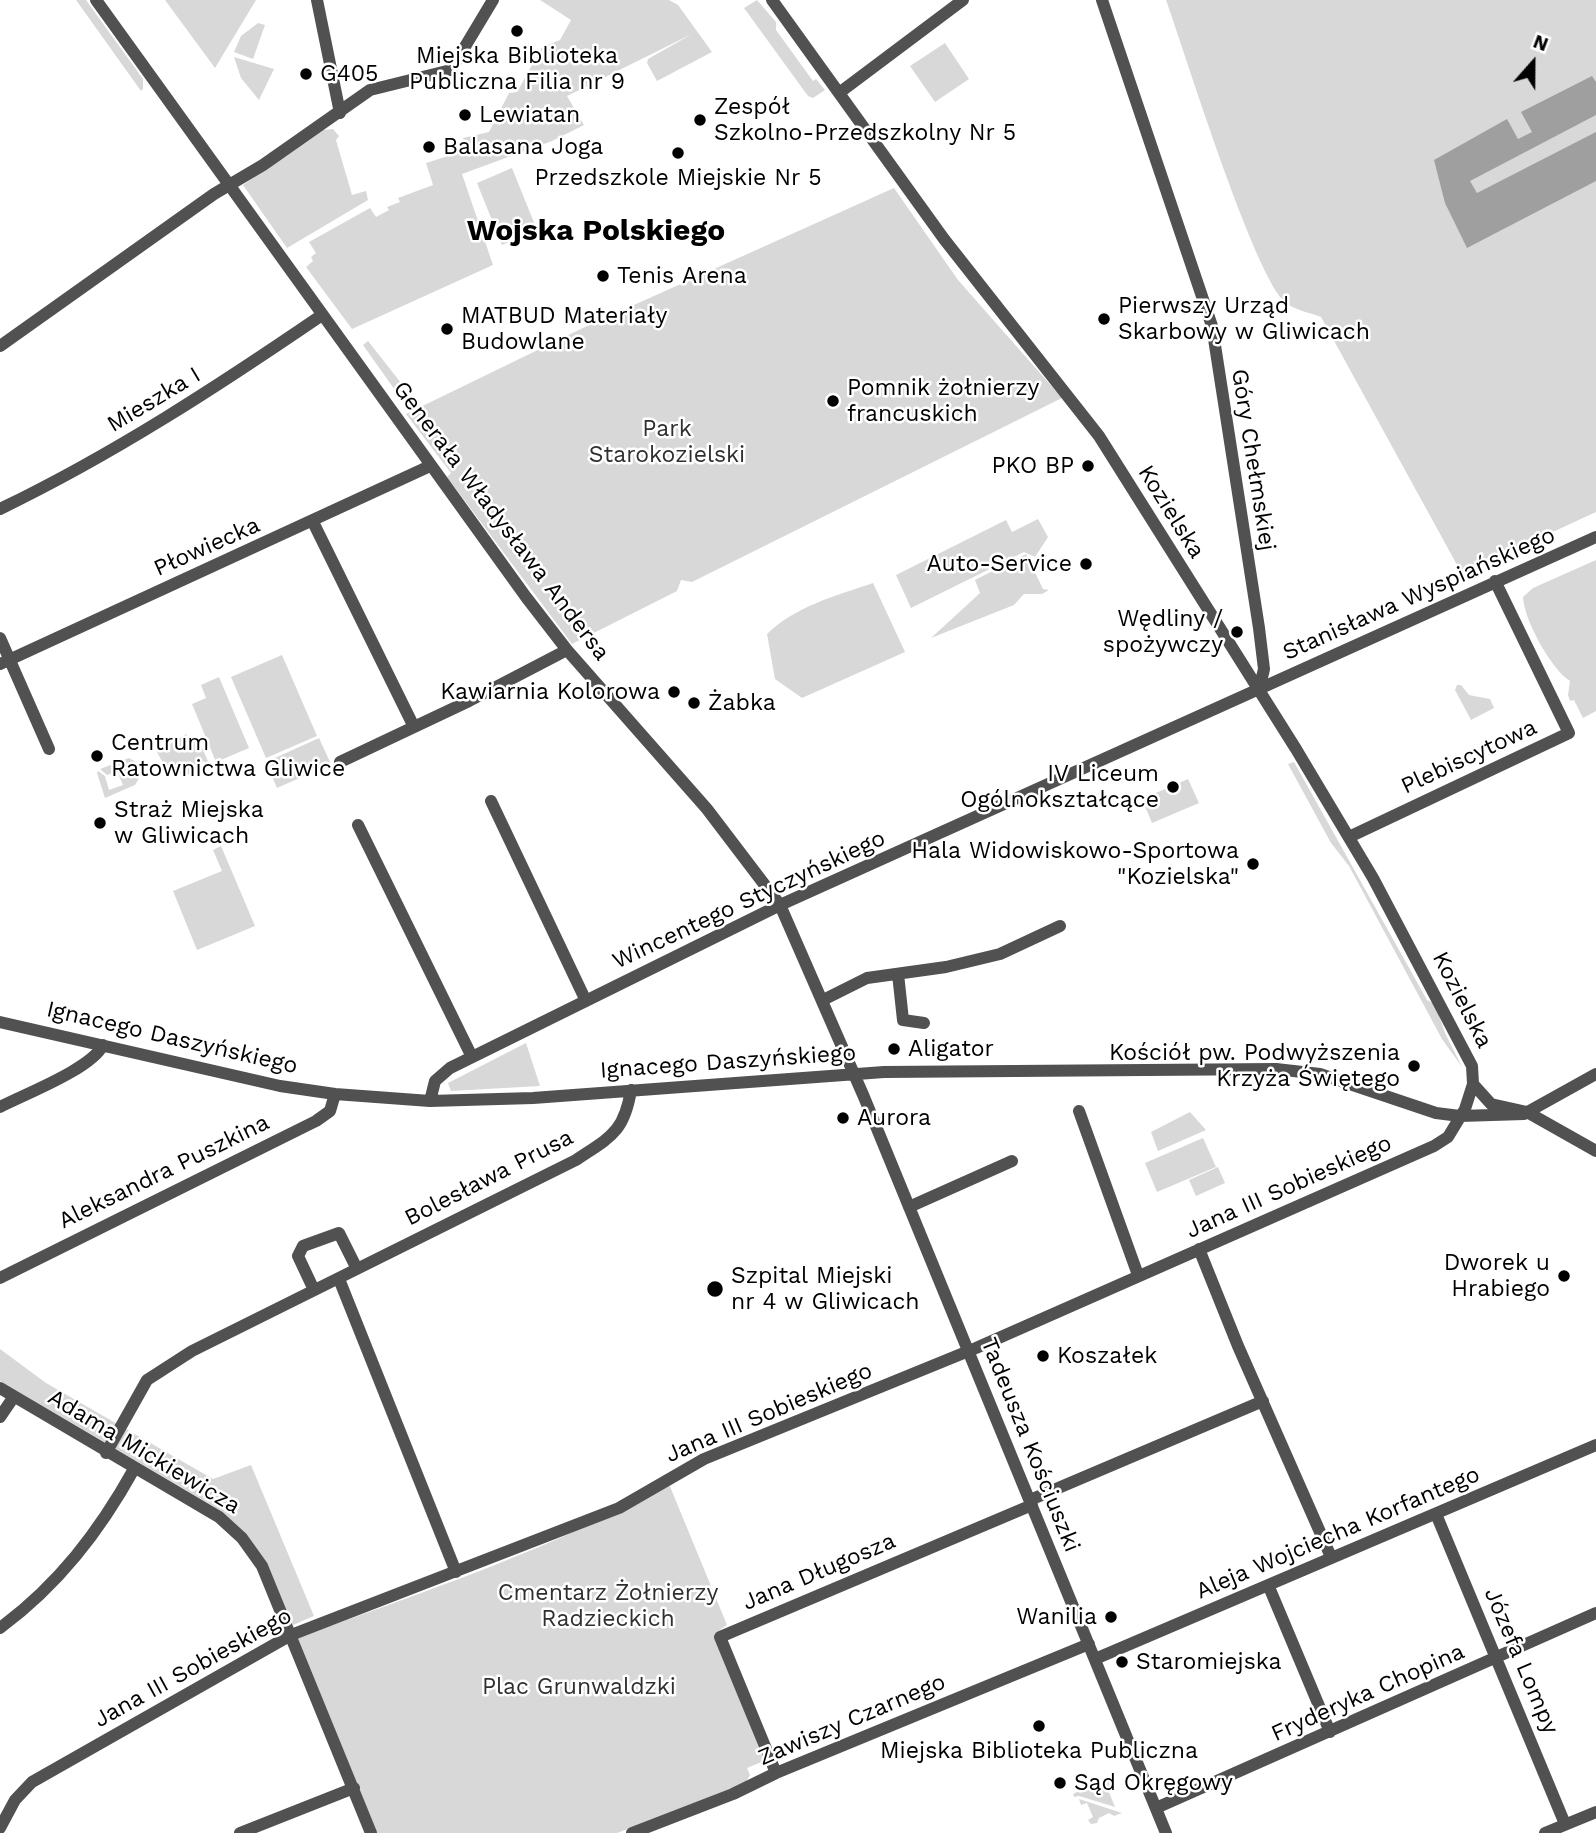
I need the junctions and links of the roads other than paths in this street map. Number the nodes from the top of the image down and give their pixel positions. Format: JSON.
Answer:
{"nodes":[{"id":1,"x":96,"y":0,"type":"edge"},
{"id":2,"x":317,"y":0,"type":"edge"},
{"id":3,"x":493,"y":0,"type":"edge"},
{"id":4,"x":772,"y":0,"type":"edge"},
{"id":5,"x":963,"y":0,"type":"edge"},
{"id":6,"x":1102,"y":0,"type":"edge"},
{"id":7,"x":839,"y":93,"type":"junction"},
{"id":8,"x":340,"y":113,"type":"junction"},
{"id":9,"x":229,"y":186,"type":"junction"},
{"id":10,"x":323,"y":315,"type":"junction"},
{"id":11,"x":0,"y":346,"type":"edge"},
{"id":12,"x":430,"y":466,"type":"junction"},
{"id":13,"x":0,"y":509,"type":"edge"},
{"id":14,"x":313,"y":522,"type":"junction"},
{"id":15,"x":1596,"y":537,"type":"edge"},
{"id":16,"x":1495,"y":582,"type":"junction"},
{"id":17,"x":0,"y":638,"type":"edge"},
{"id":18,"x":567,"y":650,"type":"junction"},
{"id":19,"x":5,"y":662,"type":"edge"},
{"id":20,"x":1259,"y":691,"type":"junction"},
{"id":21,"x":414,"y":727,"type":"junction"},
{"id":22,"x":49,"y":749,"type":"dead end"},
{"id":23,"x":340,"y":762,"type":"dead end"},
{"id":24,"x":491,"y":801,"type":"dead end"},
{"id":25,"x":358,"y":825,"type":"dead end"},
{"id":26,"x":1349,"y":836,"type":"junction"},
{"id":27,"x":780,"y":905,"type":"junction"},
{"id":28,"x":1060,"y":926,"type":"dead end"},
{"id":29,"x":898,"y":974,"type":"junction"},
{"id":30,"x":822,"y":1000,"type":"junction"},
{"id":31,"x":586,"y":1001,"type":"junction"},
{"id":32,"x":0,"y":1022,"type":"edge"},
{"id":33,"x":924,"y":1023,"type":"dead end"},
{"id":34,"x":103,"y":1045,"type":"junction"},
{"id":35,"x":472,"y":1056,"type":"junction"},
{"id":36,"x":855,"y":1074,"type":"junction"},
{"id":37,"x":1596,"y":1074,"type":"edge"},
{"id":38,"x":1473,"y":1084,"type":"junction"},
{"id":39,"x":631,"y":1090,"type":"junction"},
{"id":40,"x":335,"y":1094,"type":"junction"},
{"id":41,"x":430,"y":1101,"type":"junction"},
{"id":42,"x":0,"y":1107,"type":"edge"},
{"id":43,"x":1079,"y":1111,"type":"dead end"},
{"id":44,"x":1527,"y":1112,"type":"junction"},
{"id":45,"x":1460,"y":1116,"type":"junction"},
{"id":46,"x":1596,"y":1151,"type":"edge"},
{"id":47,"x":1012,"y":1161,"type":"dead end"},
{"id":48,"x":909,"y":1207,"type":"junction"},
{"id":49,"x":1199,"y":1249,"type":"junction"},
{"id":50,"x":357,"y":1269,"type":"junction"},
{"id":51,"x":1138,"y":1275,"type":"junction"},
{"id":52,"x":0,"y":1278,"type":"edge"},
{"id":53,"x":339,"y":1279,"type":"junction"},
{"id":54,"x":314,"y":1290,"type":"junction"},
{"id":55,"x":968,"y":1351,"type":"junction"},
{"id":56,"x":0,"y":1388,"type":"edge"},
{"id":57,"x":13,"y":1398,"type":"junction"},
{"id":58,"x":1263,"y":1401,"type":"junction"},
{"id":59,"x":0,"y":1417,"type":"edge"},
{"id":60,"x":1596,"y":1445,"type":"edge"},
{"id":61,"x":106,"y":1452,"type":"junction"},
{"id":62,"x":134,"y":1469,"type":"junction"},
{"id":63,"x":1031,"y":1503,"type":"junction"},
{"id":64,"x":1436,"y":1514,"type":"junction"},
{"id":65,"x":1331,"y":1558,"type":"junction"},
{"id":66,"x":456,"y":1572,"type":"junction"},
{"id":67,"x":1269,"y":1587,"type":"junction"},
{"id":68,"x":1596,"y":1613,"type":"edge"},
{"id":69,"x":0,"y":1628,"type":"edge"},
{"id":70,"x":291,"y":1634,"type":"junction"},
{"id":71,"x":1089,"y":1644,"type":"junction"},
{"id":72,"x":1095,"y":1659,"type":"junction"},
{"id":73,"x":1498,"y":1659,"type":"junction"},
{"id":74,"x":1330,"y":1732,"type":"junction"},
{"id":75,"x":776,"y":1773,"type":"junction"},
{"id":76,"x":354,"y":1788,"type":"junction"},
{"id":77,"x":1156,"y":1808,"type":"junction"},
{"id":78,"x":1596,"y":1812,"type":"edge"},
{"id":79,"x":1565,"y":1824,"type":"junction"},
{"id":80,"x":0,"y":1828,"type":"edge"},
{"id":81,"x":649,"y":1830,"type":"edge"},
{"id":82,"x":240,"y":1833,"type":"edge"},
{"id":83,"x":371,"y":1833,"type":"edge"},
{"id":84,"x":632,"y":1833,"type":"edge"},
{"id":85,"x":1166,"y":1833,"type":"edge"},
{"id":86,"x":1545,"y":1833,"type":"edge"}],
"edges":[{"from":1,"to":9,"type":"street","name":"Generała Władysława Andersa"},
{"from":2,"to":8,"type":"street"},
{"from":3,"to":8,"type":"street"},
{"from":4,"to":7,"type":"street","name":"Kozielska"},
{"from":5,"to":7,"type":"street"},
{"from":6,"to":20,"type":"street","name":"Góry Chełmskiej"},
{"from":7,"to":20,"type":"street","name":"Kozielska"},
{"from":8,"to":9,"type":"street"},
{"from":9,"to":10,"type":"street","name":"Generała Władysława Andersa"},
{"from":9,"to":11,"type":"street"},
{"from":10,"to":12,"type":"street","name":"Generała Władysława Andersa"},
{"from":10,"to":13,"type":"street","name":"Mieszka I"},
{"from":12,"to":14,"type":"street","name":"Płowiecka"},
{"from":12,"to":18,"type":"street","name":"Generała Władysława Andersa"},
{"from":14,"to":19,"type":"street","name":"Płowiecka"},
{"from":14,"to":21,"type":"street"},
{"from":15,"to":16,"type":"street","name":"Stanisława Wyspiańskiego"},
{"from":16,"to":20,"type":"street","name":"Stanisława Wyspiańskiego"},
{"from":16,"to":26,"type":"street","name":"Plebiscytowa"},
{"from":17,"to":19,"type":"street"},
{"from":18,"to":21,"type":"street"},
{"from":18,"to":27,"type":"street","name":"Generała Władysława Andersa"},
{"from":19,"to":22,"type":"street"},
{"from":20,"to":26,"type":"street","name":"Kozielska"},
{"from":20,"to":27,"type":"street","name":"Wincentego Styczyńskiego"},
{"from":21,"to":23,"type":"street"},
{"from":24,"to":31,"type":"street"},
{"from":25,"to":35,"type":"street"},
{"from":26,"to":38,"type":"street","name":"Kozielska"},
{"from":27,"to":30,"type":"street","name":"Generała Władysława Andersa"},
{"from":27,"to":31,"type":"street","name":"Wincentego Styczyńskiego"},
{"from":28,"to":29,"type":"street"},
{"from":29,"to":30,"type":"street"},
{"from":29,"to":33,"type":"street"},
{"from":30,"to":36,"type":"street","name":"Generała Władysława Andersa"},
{"from":31,"to":35,"type":"street","name":"Wincentego Styczyńskiego"},
{"from":32,"to":34,"type":"street","name":"Ignacego Daszyńskiego"},
{"from":34,"to":40,"type":"street","name":"Ignacego Daszyńskiego"},
{"from":34,"to":42,"type":"street"},
{"from":35,"to":41,"type":"street","name":"Wincentego Styczyńskiego"},
{"from":36,"to":39,"type":"street","name":"Ignacego Daszyńskiego"},
{"from":36,"to":45,"type":"street","name":"Ignacego Daszyńskiego"},
{"from":36,"to":48,"type":"street","name":"Tadeusza Kościuszki"},
{"from":37,"to":44,"type":"street"},
{"from":38,"to":44,"type":"street","name":"Kozielska"},
{"from":38,"to":45,"type":"street","name":"Kozielska"},
{"from":39,"to":41,"type":"street","name":"Ignacego Daszyńskiego"},
{"from":39,"to":50,"type":"street","name":"Bolesława Prusa"},
{"from":40,"to":41,"type":"street","name":"Ignacego Daszyńskiego"},
{"from":40,"to":52,"type":"street","name":"Aleksandra Puszkina"},
{"from":43,"to":51,"type":"street"},
{"from":44,"to":45,"type":"street","name":"Ignacego Daszyńskiego"},
{"from":44,"to":46,"type":"street","name":"Kozielska"},
{"from":45,"to":49,"type":"street","name":"Jana III Sobieskiego"},
{"from":47,"to":48,"type":"street"},
{"from":48,"to":55,"type":"street","name":"Tadeusza Kościuszki"},
{"from":49,"to":51,"type":"street","name":"Jana III Sobieskiego"},
{"from":49,"to":58,"type":"street"},
{"from":50,"to":53,"type":"street","name":"Bolesława Prusa"},
{"from":50,"to":54,"type":"street"},
{"from":51,"to":55,"type":"street","name":"Jana III Sobieskiego"},
{"from":53,"to":54,"type":"street","name":"Bolesława Prusa"},
{"from":53,"to":66,"type":"street"},
{"from":54,"to":61,"type":"street","name":"Bolesława Prusa"},
{"from":55,"to":63,"type":"street","name":"Tadeusza Kościuszki"},
{"from":55,"to":66,"type":"street","name":"Jana III Sobieskiego"},
{"from":56,"to":57,"type":"street","name":"Adama Mickiewicza"},
{"from":57,"to":59,"type":"street"},
{"from":57,"to":61,"type":"street","name":"Adama Mickiewicza"},
{"from":58,"to":63,"type":"street"},
{"from":58,"to":65,"type":"street"},
{"from":60,"to":64,"type":"street","name":"Aleja Wojciecha Korfantego"},
{"from":61,"to":62,"type":"street","name":"Adama Mickiewicza"},
{"from":62,"to":69,"type":"street"},
{"from":62,"to":70,"type":"street","name":"Adama Mickiewicza"},
{"from":63,"to":71,"type":"street","name":"Tadeusza Kościuszki"},
{"from":63,"to":75,"type":"street","name":"Jana Długosza"},
{"from":64,"to":65,"type":"street","name":"Aleja Wojciecha Korfantego"},
{"from":64,"to":73,"type":"street","name":"Józefa Lompy"},
{"from":65,"to":67,"type":"street","name":"Aleja Wojciecha Korfantego"},
{"from":66,"to":70,"type":"street","name":"Jana III Sobieskiego"},
{"from":67,"to":72,"type":"street","name":"Aleja Wojciecha Korfantego"},
{"from":67,"to":74,"type":"street"},
{"from":68,"to":73,"type":"street","name":"Fryderyka Chopina"},
{"from":70,"to":76,"type":"street","name":"Adama Mickiewicza"},
{"from":70,"to":80,"type":"street","name":"Jana III Sobieskiego"},
{"from":71,"to":72,"type":"street","name":"Tadeusza Kościuszki"},
{"from":71,"to":75,"type":"street","name":"Zawiszy Czarnego"},
{"from":72,"to":77,"type":"street","name":"Tadeusza Kościuszki"},
{"from":73,"to":74,"type":"street","name":"Fryderyka Chopina"},
{"from":73,"to":79,"type":"street","name":"Józefa Lompy"},
{"from":74,"to":77,"type":"street","name":"Fryderyka Chopina"},
{"from":75,"to":81,"type":"street","name":"Zawiszy Czarnego"},
{"from":76,"to":82,"type":"street"},
{"from":76,"to":83,"type":"street","name":"Adama Mickiewicza"},
{"from":77,"to":85,"type":"street","name":"Tadeusza Kościuszki"},
{"from":78,"to":79,"type":"street"},
{"from":79,"to":86,"type":"street"},
{"from":81,"to":84,"type":"street","name":"Zawiszy Czarnego"}]}
